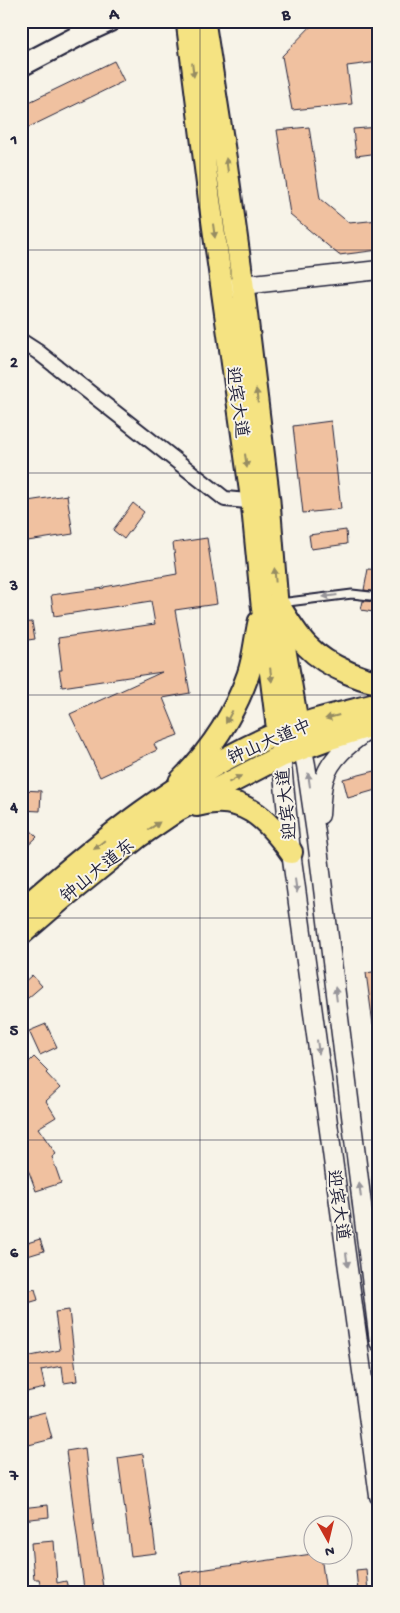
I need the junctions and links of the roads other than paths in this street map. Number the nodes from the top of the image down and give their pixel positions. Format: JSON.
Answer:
{"nodes":[{"id":1,"x":110,"y":21,"type":"edge"},
{"id":2,"x":187,"y":21,"type":"edge"},
{"id":3,"x":204,"y":21,"type":"edge"},
{"id":4,"x":21,"y":66,"type":"edge"},
{"id":5,"x":379,"y":270,"type":"edge"},
{"id":6,"x":244,"y":285,"type":"junction"},
{"id":7,"x":222,"y":290,"type":"junction"},
{"id":8,"x":21,"y":341,"type":"edge"},
{"id":9,"x":260,"y":502,"type":"junction"},
{"id":10,"x":379,"y":597,"type":"edge"},
{"id":11,"x":270,"y":604,"type":"junction"},
{"id":12,"x":379,"y":682,"type":"edge"},
{"id":13,"x":378,"y":717,"type":"edge"},
{"id":14,"x":288,"y":730,"type":"junction"},
{"id":15,"x":303,"y":749,"type":"junction"},
{"id":16,"x":281,"y":756,"type":"junction"},
{"id":17,"x":171,"y":802,"type":"junction"},
{"id":18,"x":317,"y":840,"type":"junction"},
{"id":19,"x":291,"y":852,"type":"junction"},
{"id":20,"x":21,"y":911,"type":"edge"},
{"id":21,"x":21,"y":934,"type":"edge"},
{"id":22,"x":379,"y":1342,"type":"edge"},
{"id":23,"x":379,"y":1496,"type":"edge"}],
"edges":[{"from":1,"to":4,"type":"main road"},
{"from":2,"to":7,"type":"main road","name":"迎宾大道","one_way":true},
{"from":6,"to":3,"type":"main road","name":"迎宾大道","one_way":true},
{"from":5,"to":6,"type":"street"},
{"from":6,"to":7,"type":"street"},
{"from":9,"to":6,"type":"main road","name":"迎宾大道","one_way":true},
{"from":7,"to":9,"type":"main road","name":"迎宾大道","one_way":true},
{"from":8,"to":9,"type":"street"},
{"from":9,"to":11,"type":"main road","name":"迎宾大道"},
{"from":10,"to":11,"type":"lane","one_way":true},
{"from":11,"to":12,"type":"highway"},
{"from":11,"to":14,"type":"main road","name":"迎宾大道"},
{"from":11,"to":17,"type":"main road","one_way":true},
{"from":13,"to":14,"type":"highway","name":"钟山大道中","one_way":true},
{"from":13,"to":15,"type":"highway","name":"钟山大道中"},
{"from":13,"to":18,"type":"street"},
{"from":14,"to":15,"type":"street","name":"迎宾大道"},
{"from":14,"to":16,"type":"street","name":"迎宾大道"},
{"from":14,"to":17,"type":"highway","name":"钟山大道中"},
{"from":15,"to":16,"type":"highway","name":"钟山大道中"},
{"from":18,"to":15,"type":"street","name":"迎宾大道","one_way":true},
{"from":17,"to":16,"type":"highway","name":"钟山大道中","one_way":true},
{"from":16,"to":19,"type":"street","name":"迎宾大道"},
{"from":17,"to":19,"type":"highway"},
{"from":17,"to":20,"type":"highway","name":"钟山大道东","one_way":true},
{"from":21,"to":17,"type":"highway","name":"钟山大道东","one_way":true},
{"from":22,"to":18,"type":"street","name":"迎宾大道","one_way":true},
{"from":19,"to":23,"type":"street","name":"迎宾大道","one_way":true}]}
